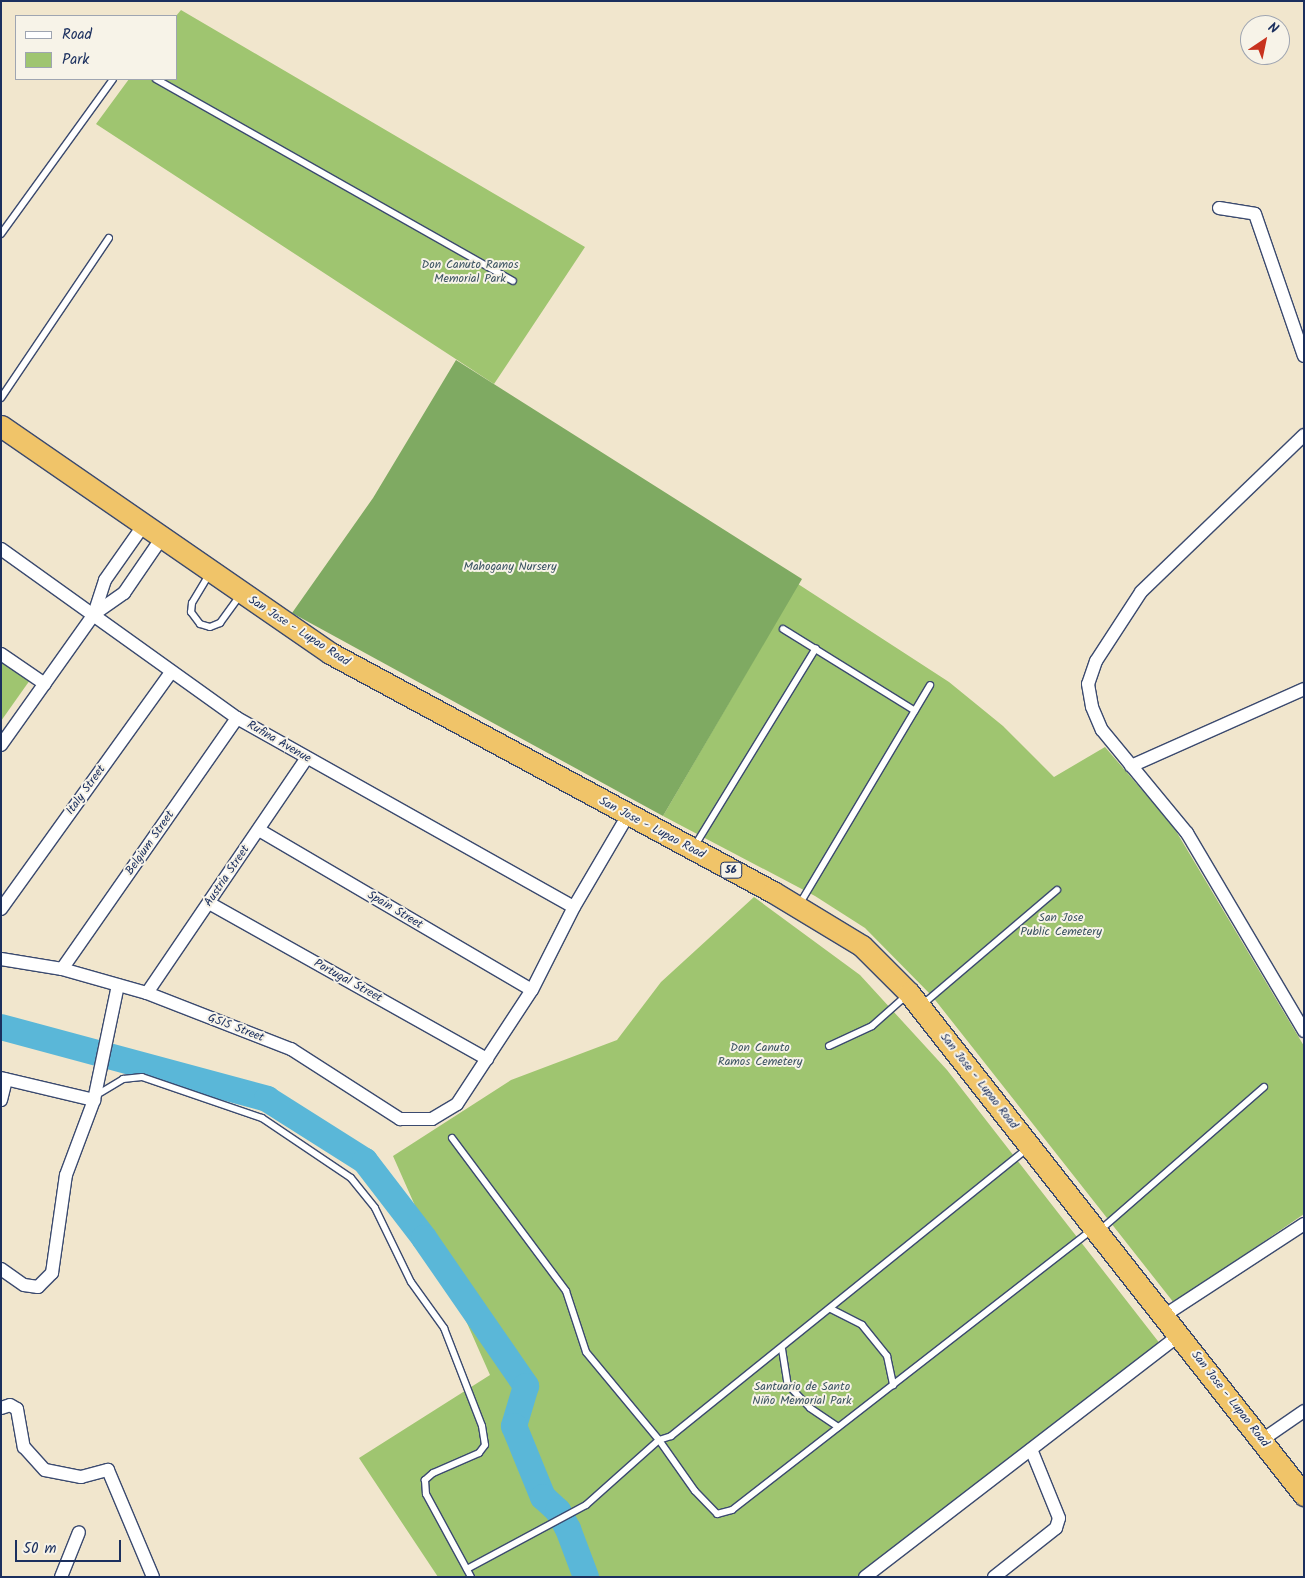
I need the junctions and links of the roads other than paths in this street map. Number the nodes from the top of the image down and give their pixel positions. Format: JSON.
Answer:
{"nodes":[{"id":1,"x":112,"y":80,"type":"edge"},
{"id":2,"x":158,"y":80,"type":"edge"},
{"id":3,"x":1219,"y":208,"type":"dead end"},
{"id":4,"x":1,"y":234,"type":"edge"},
{"id":5,"x":109,"y":238,"type":"dead end"},
{"id":6,"x":513,"y":282,"type":"dead end"},
{"id":7,"x":1304,"y":356,"type":"edge"},
{"id":8,"x":1,"y":398,"type":"edge"},
{"id":9,"x":1,"y":426,"type":"edge"},
{"id":10,"x":1304,"y":435,"type":"edge"},
{"id":11,"x":143,"y":526,"type":"junction"},
{"id":12,"x":161,"y":539,"type":"junction"},
{"id":13,"x":1,"y":549,"type":"edge"},
{"id":14,"x":210,"y":572,"type":"junction"},
{"id":15,"x":241,"y":594,"type":"junction"},
{"id":16,"x":94,"y":614,"type":"junction"},
{"id":17,"x":783,"y":629,"type":"dead end"},
{"id":18,"x":816,"y":648,"type":"junction"},
{"id":19,"x":1,"y":654,"type":"edge"},
{"id":20,"x":171,"y":672,"type":"junction"},
{"id":21,"x":45,"y":684,"type":"junction"},
{"id":22,"x":930,"y":685,"type":"dead end"},
{"id":23,"x":1304,"y":689,"type":"edge"},
{"id":24,"x":915,"y":711,"type":"junction"},
{"id":25,"x":237,"y":718,"type":"junction"},
{"id":26,"x":1,"y":745,"type":"edge"},
{"id":27,"x":308,"y":758,"type":"junction"},
{"id":28,"x":1132,"y":766,"type":"junction"},
{"id":29,"x":628,"y":816,"type":"junction"},
{"id":30,"x":259,"y":830,"type":"junction"},
{"id":31,"x":692,"y":850,"type":"junction"},
{"id":32,"x":1057,"y":890,"type":"dead end"},
{"id":33,"x":209,"y":903,"type":"junction"},
{"id":34,"x":798,"y":906,"type":"junction"},
{"id":35,"x":574,"y":907,"type":"junction"},
{"id":36,"x":1,"y":909,"type":"edge"},
{"id":37,"x":1,"y":959,"type":"edge"},
{"id":38,"x":62,"y":969,"type":"junction"},
{"id":39,"x":118,"y":985,"type":"junction"},
{"id":40,"x":532,"y":990,"type":"junction"},
{"id":41,"x":147,"y":993,"type":"junction"},
{"id":42,"x":915,"y":1000,"type":"junction"},
{"id":43,"x":1304,"y":1031,"type":"edge"},
{"id":44,"x":829,"y":1046,"type":"dead end"},
{"id":45,"x":487,"y":1059,"type":"junction"},
{"id":46,"x":3,"y":1079,"type":"edge"},
{"id":47,"x":1264,"y":1088,"type":"dead end"},
{"id":48,"x":94,"y":1099,"type":"junction"},
{"id":49,"x":1,"y":1100,"type":"edge"},
{"id":50,"x":452,"y":1138,"type":"dead end"},
{"id":51,"x":1031,"y":1146,"type":"junction"},
{"id":52,"x":1304,"y":1224,"type":"edge"},
{"id":53,"x":1097,"y":1230,"type":"junction"},
{"id":54,"x":1,"y":1268,"type":"edge"},
{"id":55,"x":832,"y":1309,"type":"junction"},
{"id":56,"x":1165,"y":1315,"type":"junction"},
{"id":57,"x":1180,"y":1334,"type":"junction"},
{"id":58,"x":782,"y":1349,"type":"junction"},
{"id":59,"x":893,"y":1385,"type":"junction"},
{"id":60,"x":1,"y":1408,"type":"edge"},
{"id":61,"x":1304,"y":1411,"type":"edge"},
{"id":62,"x":838,"y":1427,"type":"junction"},
{"id":63,"x":659,"y":1440,"type":"junction"},
{"id":64,"x":1262,"y":1440,"type":"junction"},
{"id":65,"x":1031,"y":1449,"type":"junction"},
{"id":66,"x":1304,"y":1495,"type":"edge"},
{"id":67,"x":79,"y":1532,"type":"dead end"},
{"id":68,"x":467,"y":1569,"type":"junction"},
{"id":69,"x":61,"y":1577,"type":"edge"},
{"id":70,"x":153,"y":1577,"type":"edge"},
{"id":71,"x":471,"y":1577,"type":"edge"},
{"id":72,"x":865,"y":1577,"type":"edge"},
{"id":73,"x":994,"y":1577,"type":"edge"}],
"edges":[{"from":1,"to":4,"type":"lane"},
{"from":2,"to":6,"type":"lane"},
{"from":3,"to":7,"type":"street"},
{"from":5,"to":8,"type":"lane"},
{"from":9,"to":11,"type":"highway","name":"San Jose - Lupao Road","number":"56"},
{"from":10,"to":28,"type":"street"},
{"from":11,"to":12,"type":"highway","name":"San Jose - Lupao Road","number":"56"},
{"from":11,"to":16,"type":"street"},
{"from":12,"to":14,"type":"highway","name":"San Jose - Lupao Road","number":"56"},
{"from":12,"to":16,"type":"street"},
{"from":13,"to":16,"type":"street","name":"Rufina Avenue"},
{"from":14,"to":15,"type":"highway","name":"San Jose - Lupao Road","number":"56"},
{"from":14,"to":15,"type":"lane"},
{"from":15,"to":29,"type":"highway","name":"San Jose - Lupao Road","number":"56"},
{"from":16,"to":20,"type":"street","name":"Rufina Avenue"},
{"from":16,"to":21,"type":"street"},
{"from":17,"to":18,"type":"lane"},
{"from":18,"to":24,"type":"lane"},
{"from":18,"to":31,"type":"lane"},
{"from":19,"to":21,"type":"street"},
{"from":20,"to":25,"type":"street","name":"Rufina Avenue"},
{"from":20,"to":36,"type":"street","name":"Italy Street"},
{"from":21,"to":26,"type":"street"},
{"from":22,"to":24,"type":"lane"},
{"from":23,"to":28,"type":"street"},
{"from":24,"to":34,"type":"lane"},
{"from":25,"to":27,"type":"street","name":"Rufina Avenue"},
{"from":25,"to":38,"type":"street","name":"Belgium Street"},
{"from":27,"to":30,"type":"street","name":"Austria Street"},
{"from":27,"to":35,"type":"street","name":"Rufina Avenue"},
{"from":28,"to":43,"type":"street"},
{"from":29,"to":31,"type":"highway","name":"San Jose - Lupao Road","number":"56"},
{"from":29,"to":35,"type":"street"},
{"from":30,"to":33,"type":"street","name":"Austria Street"},
{"from":30,"to":40,"type":"street","name":"Spain Street"},
{"from":31,"to":34,"type":"highway","name":"San Jose - Lupao Road","number":"56"},
{"from":32,"to":42,"type":"lane"},
{"from":33,"to":41,"type":"street","name":"Austria Street"},
{"from":33,"to":45,"type":"street","name":"Portugal Street"},
{"from":34,"to":42,"type":"highway","name":"San Jose - Lupao Road","number":"56"},
{"from":35,"to":40,"type":"street"},
{"from":37,"to":38,"type":"street","name":"GSIS Street"},
{"from":38,"to":39,"type":"street","name":"GSIS Street"},
{"from":39,"to":41,"type":"street","name":"GSIS Street"},
{"from":39,"to":48,"type":"street"},
{"from":40,"to":45,"type":"street"},
{"from":41,"to":45,"type":"street","name":"GSIS Street"},
{"from":42,"to":44,"type":"lane"},
{"from":42,"to":51,"type":"highway","name":"San Jose - Lupao Road","number":"56"},
{"from":46,"to":48,"type":"street"},
{"from":46,"to":49,"type":"street"},
{"from":47,"to":53,"type":"lane"},
{"from":48,"to":54,"type":"street"},
{"from":48,"to":68,"type":"lane"},
{"from":50,"to":63,"type":"lane"},
{"from":51,"to":53,"type":"highway","name":"San Jose - Lupao Road","number":"56"},
{"from":51,"to":55,"type":"lane"},
{"from":52,"to":56,"type":"street"},
{"from":53,"to":56,"type":"highway","name":"San Jose - Lupao Road","number":"56"},
{"from":53,"to":59,"type":"lane"},
{"from":55,"to":58,"type":"lane"},
{"from":55,"to":59,"type":"lane"},
{"from":56,"to":57,"type":"highway","name":"San Jose - Lupao Road","number":"56"},
{"from":57,"to":64,"type":"highway","name":"San Jose - Lupao Road","number":"56"},
{"from":57,"to":65,"type":"street"},
{"from":58,"to":62,"type":"lane"},
{"from":58,"to":63,"type":"lane"},
{"from":59,"to":62,"type":"lane"},
{"from":60,"to":70,"type":"street"},
{"from":61,"to":64,"type":"street"},
{"from":62,"to":63,"type":"lane"},
{"from":63,"to":68,"type":"lane"},
{"from":64,"to":66,"type":"highway","name":"San Jose - Lupao Road","number":"56"},
{"from":65,"to":72,"type":"street"},
{"from":65,"to":73,"type":"street"},
{"from":67,"to":69,"type":"street"},
{"from":68,"to":71,"type":"lane"}]}
